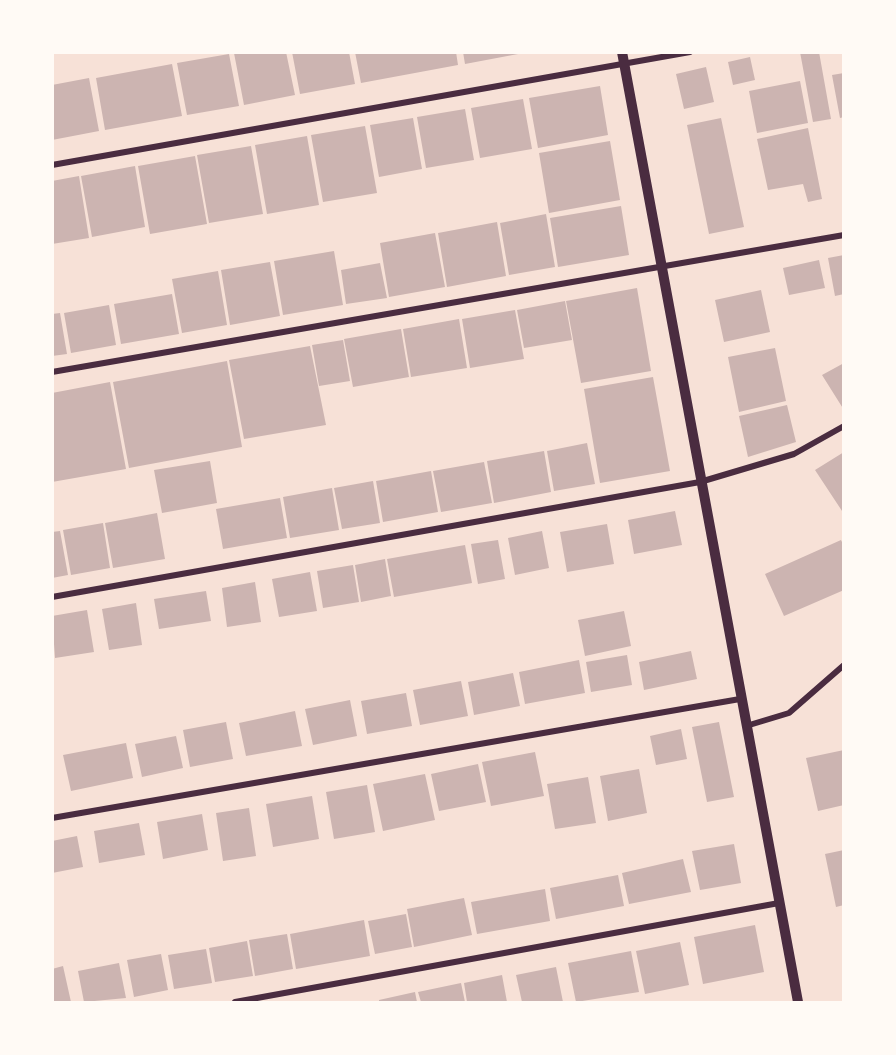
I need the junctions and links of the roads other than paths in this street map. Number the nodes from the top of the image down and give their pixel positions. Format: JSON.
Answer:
{"nodes":[{"id":1,"x":622,"y":52,"type":"edge"},
{"id":2,"x":690,"y":52,"type":"edge"},
{"id":3,"x":624,"y":65,"type":"junction"},
{"id":4,"x":52,"y":165,"type":"edge"},
{"id":5,"x":843,"y":235,"type":"edge"},
{"id":6,"x":660,"y":267,"type":"junction"},
{"id":7,"x":52,"y":372,"type":"edge"},
{"id":8,"x":843,"y":426,"type":"edge"},
{"id":9,"x":700,"y":482,"type":"junction"},
{"id":10,"x":52,"y":597,"type":"edge"},
{"id":11,"x":843,"y":665,"type":"edge"},
{"id":12,"x":740,"y":699,"type":"junction"},
{"id":13,"x":745,"y":726,"type":"junction"},
{"id":14,"x":52,"y":818,"type":"edge"},
{"id":15,"x":778,"y":903,"type":"junction"},
{"id":16,"x":235,"y":1002,"type":"edge"},
{"id":17,"x":798,"y":1002,"type":"edge"}],
"edges":[{"from":1,"to":3,"type":"street"},
{"from":2,"to":3,"type":"street"},
{"from":3,"to":4,"type":"street"},
{"from":3,"to":6,"type":"street"},
{"from":5,"to":6,"type":"street"},
{"from":6,"to":7,"type":"street"},
{"from":6,"to":9,"type":"street"},
{"from":8,"to":9,"type":"street"},
{"from":9,"to":10,"type":"street"},
{"from":9,"to":12,"type":"street"},
{"from":11,"to":13,"type":"street"},
{"from":12,"to":13,"type":"street"},
{"from":12,"to":14,"type":"street"},
{"from":13,"to":15,"type":"street"},
{"from":15,"to":16,"type":"street"},
{"from":15,"to":17,"type":"street"}]}
